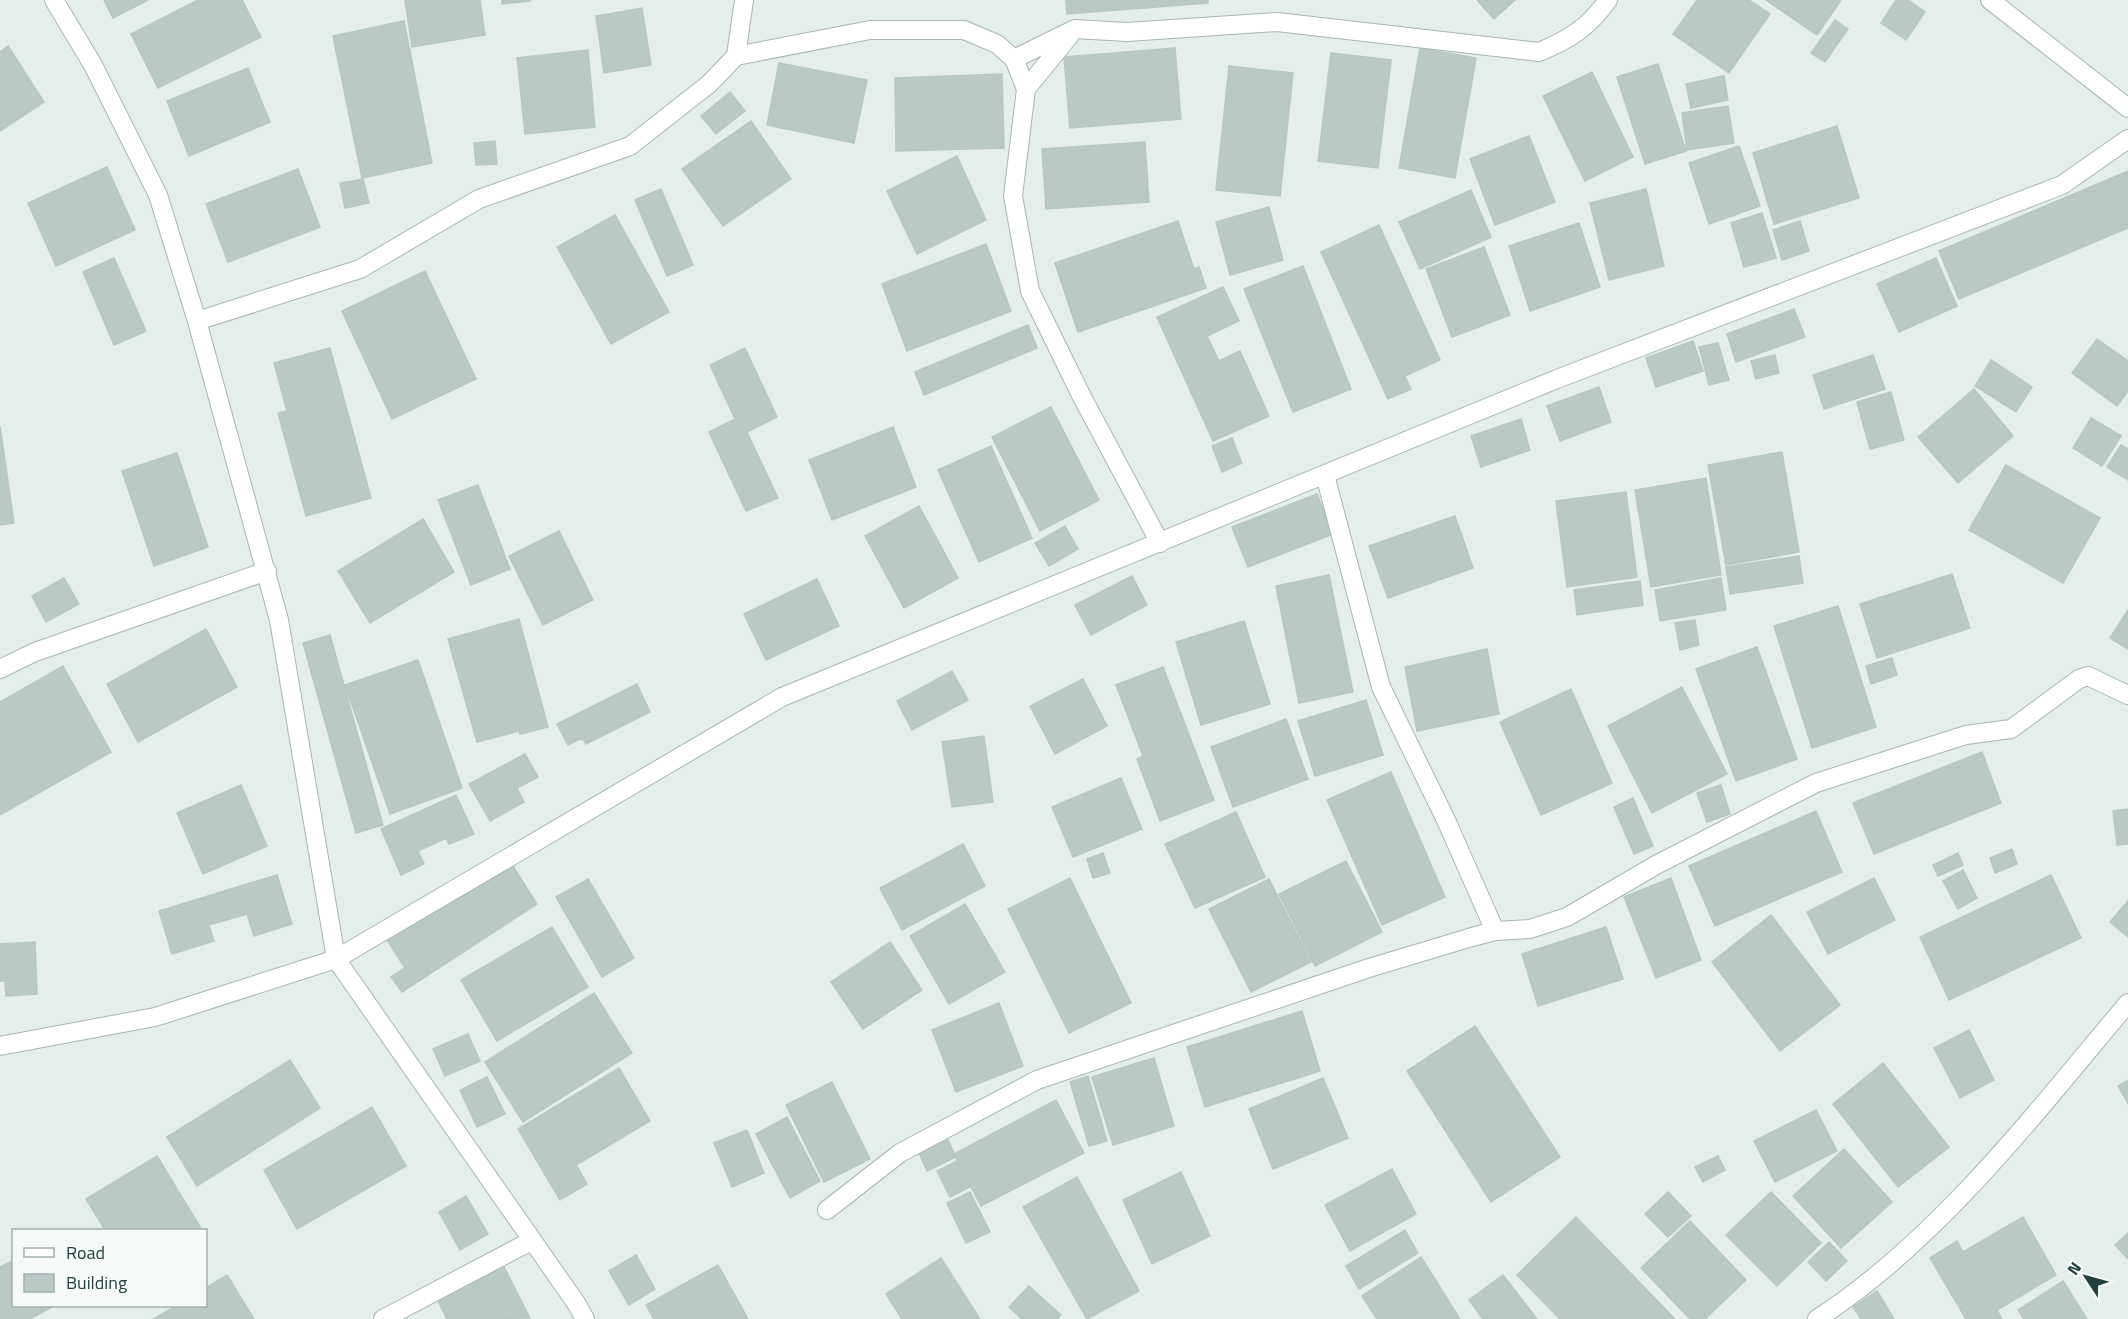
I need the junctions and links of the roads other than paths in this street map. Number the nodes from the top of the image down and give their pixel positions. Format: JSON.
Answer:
{"nodes":[{"id":1,"x":54,"y":0,"type":"edge"},
{"id":2,"x":744,"y":0,"type":"edge"},
{"id":3,"x":1608,"y":0,"type":"edge"},
{"id":4,"x":1989,"y":0,"type":"edge"},
{"id":5,"x":1075,"y":29,"type":"junction"},
{"id":6,"x":736,"y":56,"type":"junction"},
{"id":7,"x":1014,"y":59,"type":"junction"},
{"id":8,"x":1026,"y":88,"type":"junction"},
{"id":9,"x":2128,"y":108,"type":"edge"},
{"id":10,"x":2128,"y":139,"type":"edge"},
{"id":11,"x":197,"y":321,"type":"junction"},
{"id":12,"x":1324,"y":475,"type":"junction"},
{"id":13,"x":1160,"y":543,"type":"junction"},
{"id":14,"x":267,"y":571,"type":"junction"},
{"id":15,"x":0,"y":669,"type":"edge"},
{"id":16,"x":2128,"y":695,"type":"edge"},
{"id":17,"x":1495,"y":931,"type":"junction"},
{"id":18,"x":336,"y":959,"type":"junction"},
{"id":19,"x":2128,"y":1003,"type":"edge"},
{"id":20,"x":0,"y":1046,"type":"edge"},
{"id":21,"x":827,"y":1210,"type":"dead end"},
{"id":22,"x":531,"y":1241,"type":"junction"},
{"id":23,"x":383,"y":1319,"type":"edge"},
{"id":24,"x":585,"y":1319,"type":"edge"},
{"id":25,"x":1817,"y":1319,"type":"edge"}],
"edges":[{"from":1,"to":11,"type":"street"},
{"from":2,"to":6,"type":"street"},
{"from":3,"to":5,"type":"street"},
{"from":4,"to":9,"type":"street"},
{"from":5,"to":7,"type":"street"},
{"from":5,"to":8,"type":"street"},
{"from":6,"to":7,"type":"street"},
{"from":6,"to":11,"type":"street"},
{"from":7,"to":8,"type":"street"},
{"from":8,"to":13,"type":"street"},
{"from":10,"to":12,"type":"street"},
{"from":11,"to":14,"type":"street"},
{"from":12,"to":13,"type":"street"},
{"from":12,"to":17,"type":"street"},
{"from":13,"to":18,"type":"street"},
{"from":14,"to":15,"type":"street"},
{"from":14,"to":18,"type":"street"},
{"from":16,"to":17,"type":"street"},
{"from":17,"to":21,"type":"street"},
{"from":18,"to":20,"type":"street"},
{"from":18,"to":22,"type":"street"},
{"from":19,"to":25,"type":"street"},
{"from":22,"to":23,"type":"street"},
{"from":22,"to":24,"type":"street"}]}
